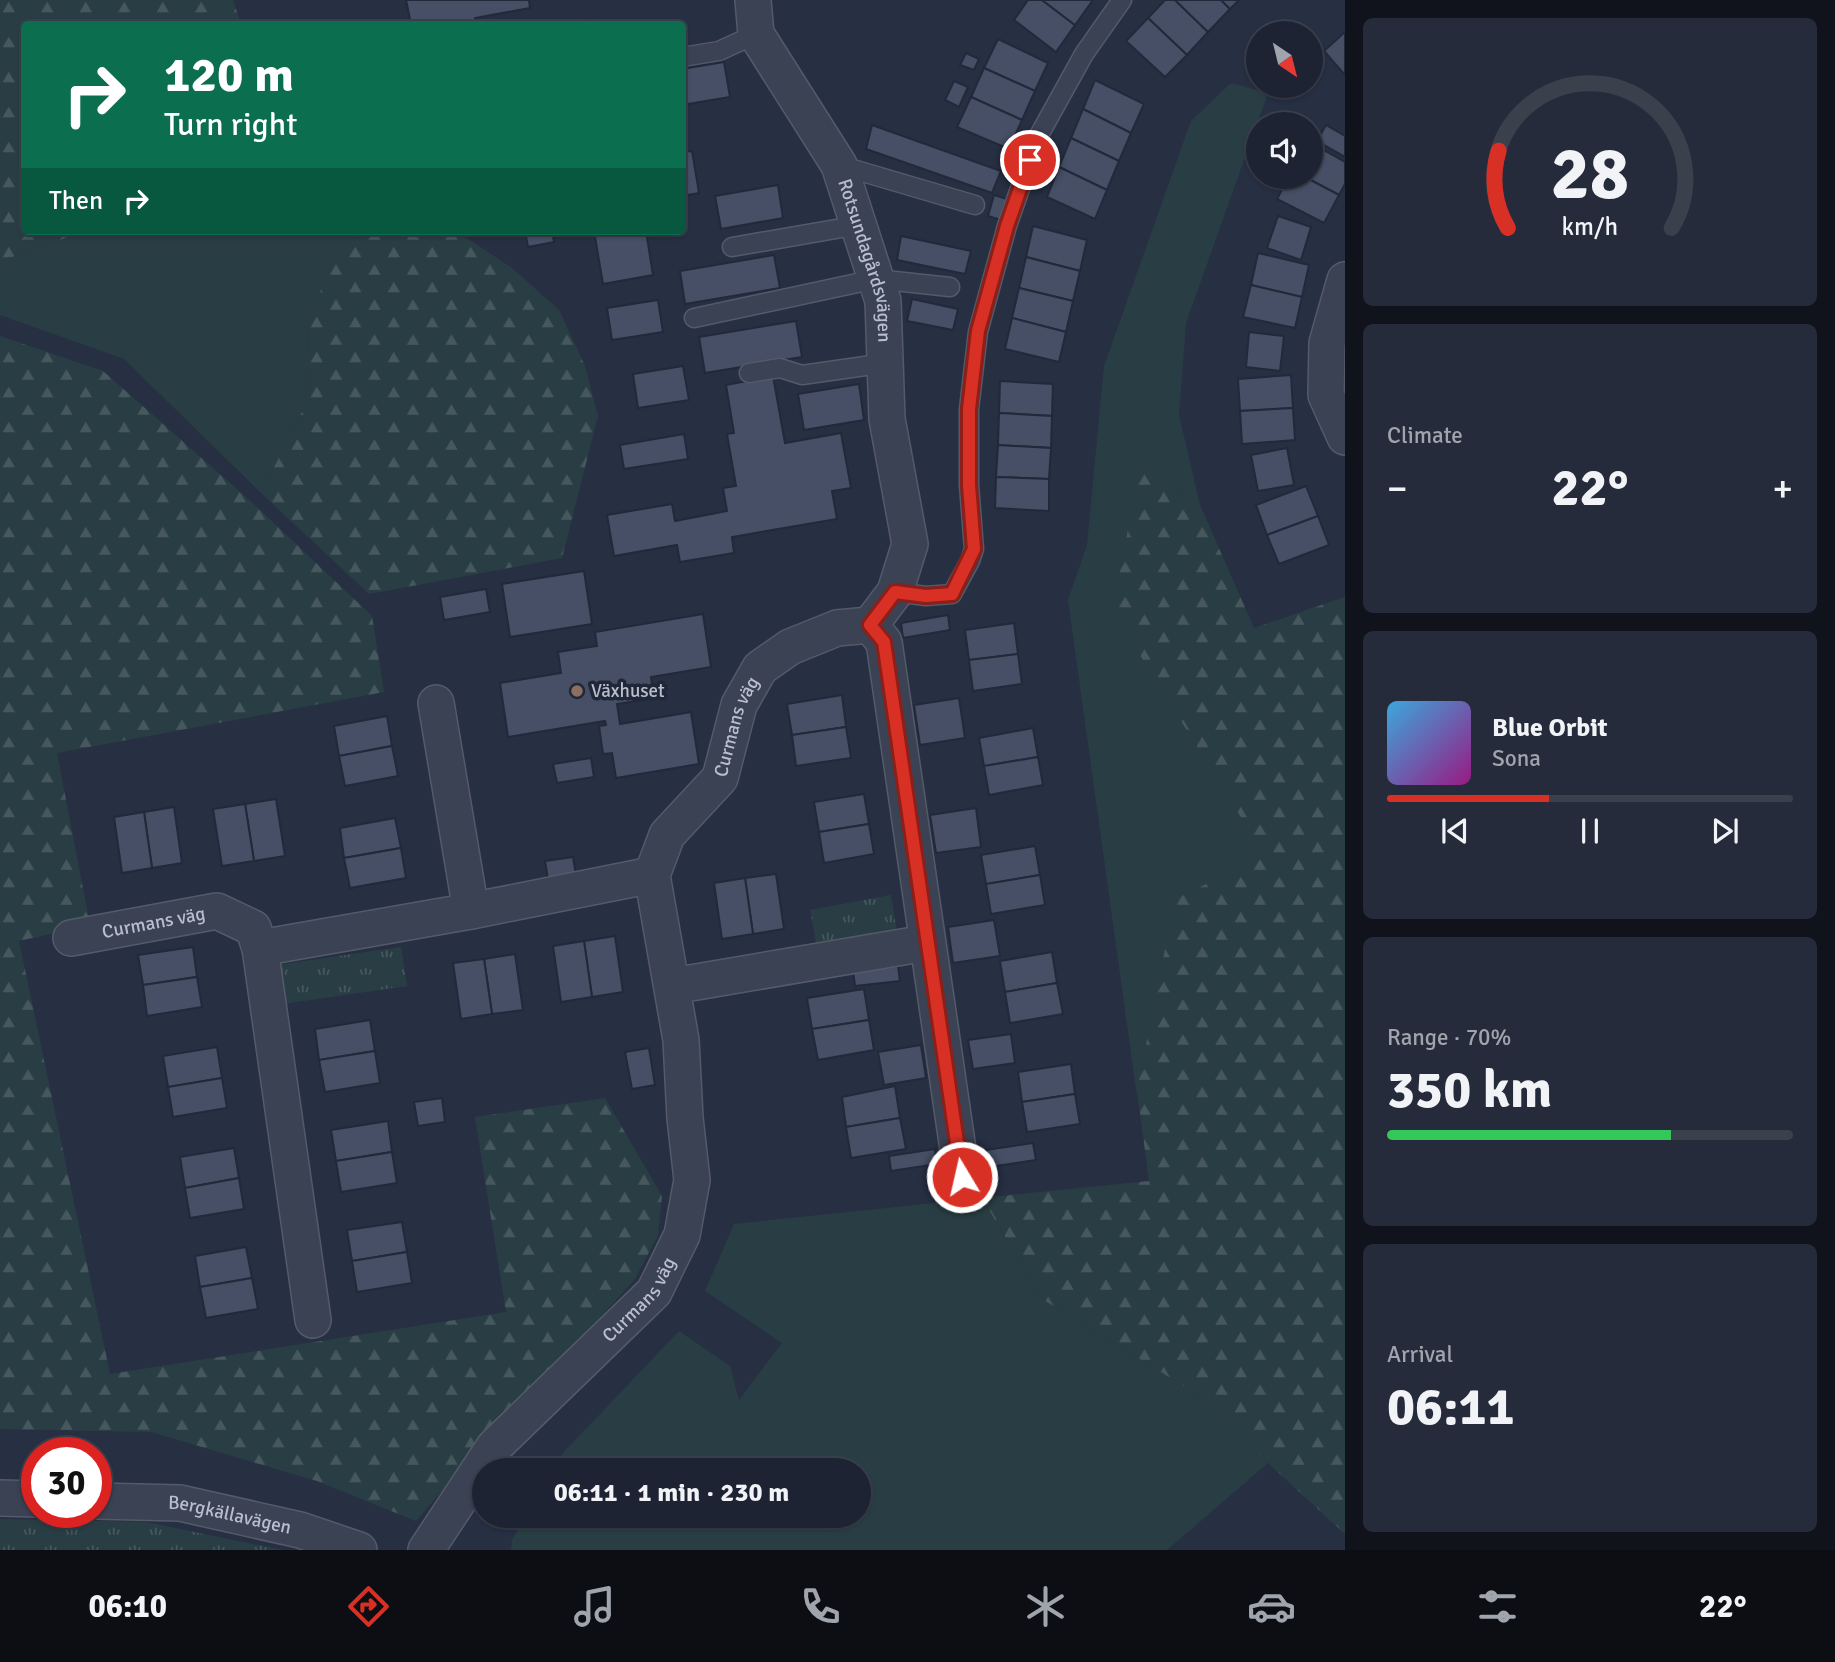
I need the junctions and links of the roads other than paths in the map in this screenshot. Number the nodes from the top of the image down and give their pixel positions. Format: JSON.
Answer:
{"nodes":[{"id":1,"x":1122,"y":0,"type":"edge"},
{"id":2,"x":755,"y":17,"type":"edge"},
{"id":3,"x":686,"y":56,"type":"edge"},
{"id":4,"x":839,"y":165,"type":"junction"},
{"id":5,"x":975,"y":205,"type":"dead end"},
{"id":6,"x":859,"y":225,"type":"junction"},
{"id":7,"x":732,"y":247,"type":"dead end"},
{"id":8,"x":876,"y":279,"type":"junction"},
{"id":9,"x":1345,"y":280,"type":"edge"},
{"id":10,"x":950,"y":287,"type":"dead end"},
{"id":11,"x":694,"y":318,"type":"dead end"},
{"id":12,"x":886,"y":363,"type":"junction"},
{"id":13,"x":749,"y":373,"type":"dead end"},
{"id":14,"x":1345,"y":437,"type":"edge"},
{"id":15,"x":895,"y":592,"type":"junction"},
{"id":16,"x":870,"y":625,"type":"junction"},
{"id":17,"x":436,"y":703,"type":"dead end"},
{"id":18,"x":652,"y":875,"type":"junction"},
{"id":19,"x":471,"y":911,"type":"junction"},
{"id":20,"x":71,"y":938,"type":"dead end"},
{"id":21,"x":926,"y":943,"type":"junction"},
{"id":22,"x":260,"y":948,"type":"junction"},
{"id":23,"x":673,"y":986,"type":"junction"},
{"id":24,"x":962,"y":1177,"type":"dead end"},
{"id":25,"x":313,"y":1321,"type":"dead end"},
{"id":26,"x":0,"y":1498,"type":"edge"},
{"id":27,"x":21,"y":1499,"type":"edge"},
{"id":28,"x":112,"y":1501,"type":"edge"},
{"id":29,"x":359,"y":1550,"type":"edge"},
{"id":30,"x":426,"y":1550,"type":"edge"}],
"edges":[{"from":1,"to":15,"type":"lane"},
{"from":2,"to":3,"type":"lane"},
{"from":2,"to":4,"type":"street","name":"Rotsundagårdsvägen"},
{"from":4,"to":5,"type":"lane"},
{"from":4,"to":6,"type":"street","name":"Rotsundagårdsvägen"},
{"from":6,"to":7,"type":"lane"},
{"from":6,"to":8,"type":"street","name":"Rotsundagårdsvägen"},
{"from":8,"to":10,"type":"lane"},
{"from":8,"to":11,"type":"lane"},
{"from":8,"to":12,"type":"street","name":"Rotsundagårdsvägen"},
{"from":9,"to":14,"type":"street"},
{"from":12,"to":13,"type":"lane"},
{"from":12,"to":15,"type":"street","name":"Rotsundagårdsvägen"},
{"from":15,"to":16,"type":"street"},
{"from":16,"to":18,"type":"street","name":"Curmans väg"},
{"from":16,"to":21,"type":"street"},
{"from":17,"to":19,"type":"street"},
{"from":18,"to":19,"type":"street"},
{"from":18,"to":23,"type":"street","name":"Curmans väg"},
{"from":19,"to":22,"type":"street"},
{"from":20,"to":22,"type":"street","name":"Curmans väg"},
{"from":21,"to":23,"type":"street"},
{"from":21,"to":24,"type":"street"},
{"from":22,"to":25,"type":"street","name":"Curmans väg"},
{"from":23,"to":30,"type":"street","name":"Curmans väg"},
{"from":26,"to":27,"type":"street"},
{"from":28,"to":29,"type":"street","name":"Bergkällavägen"}]}
